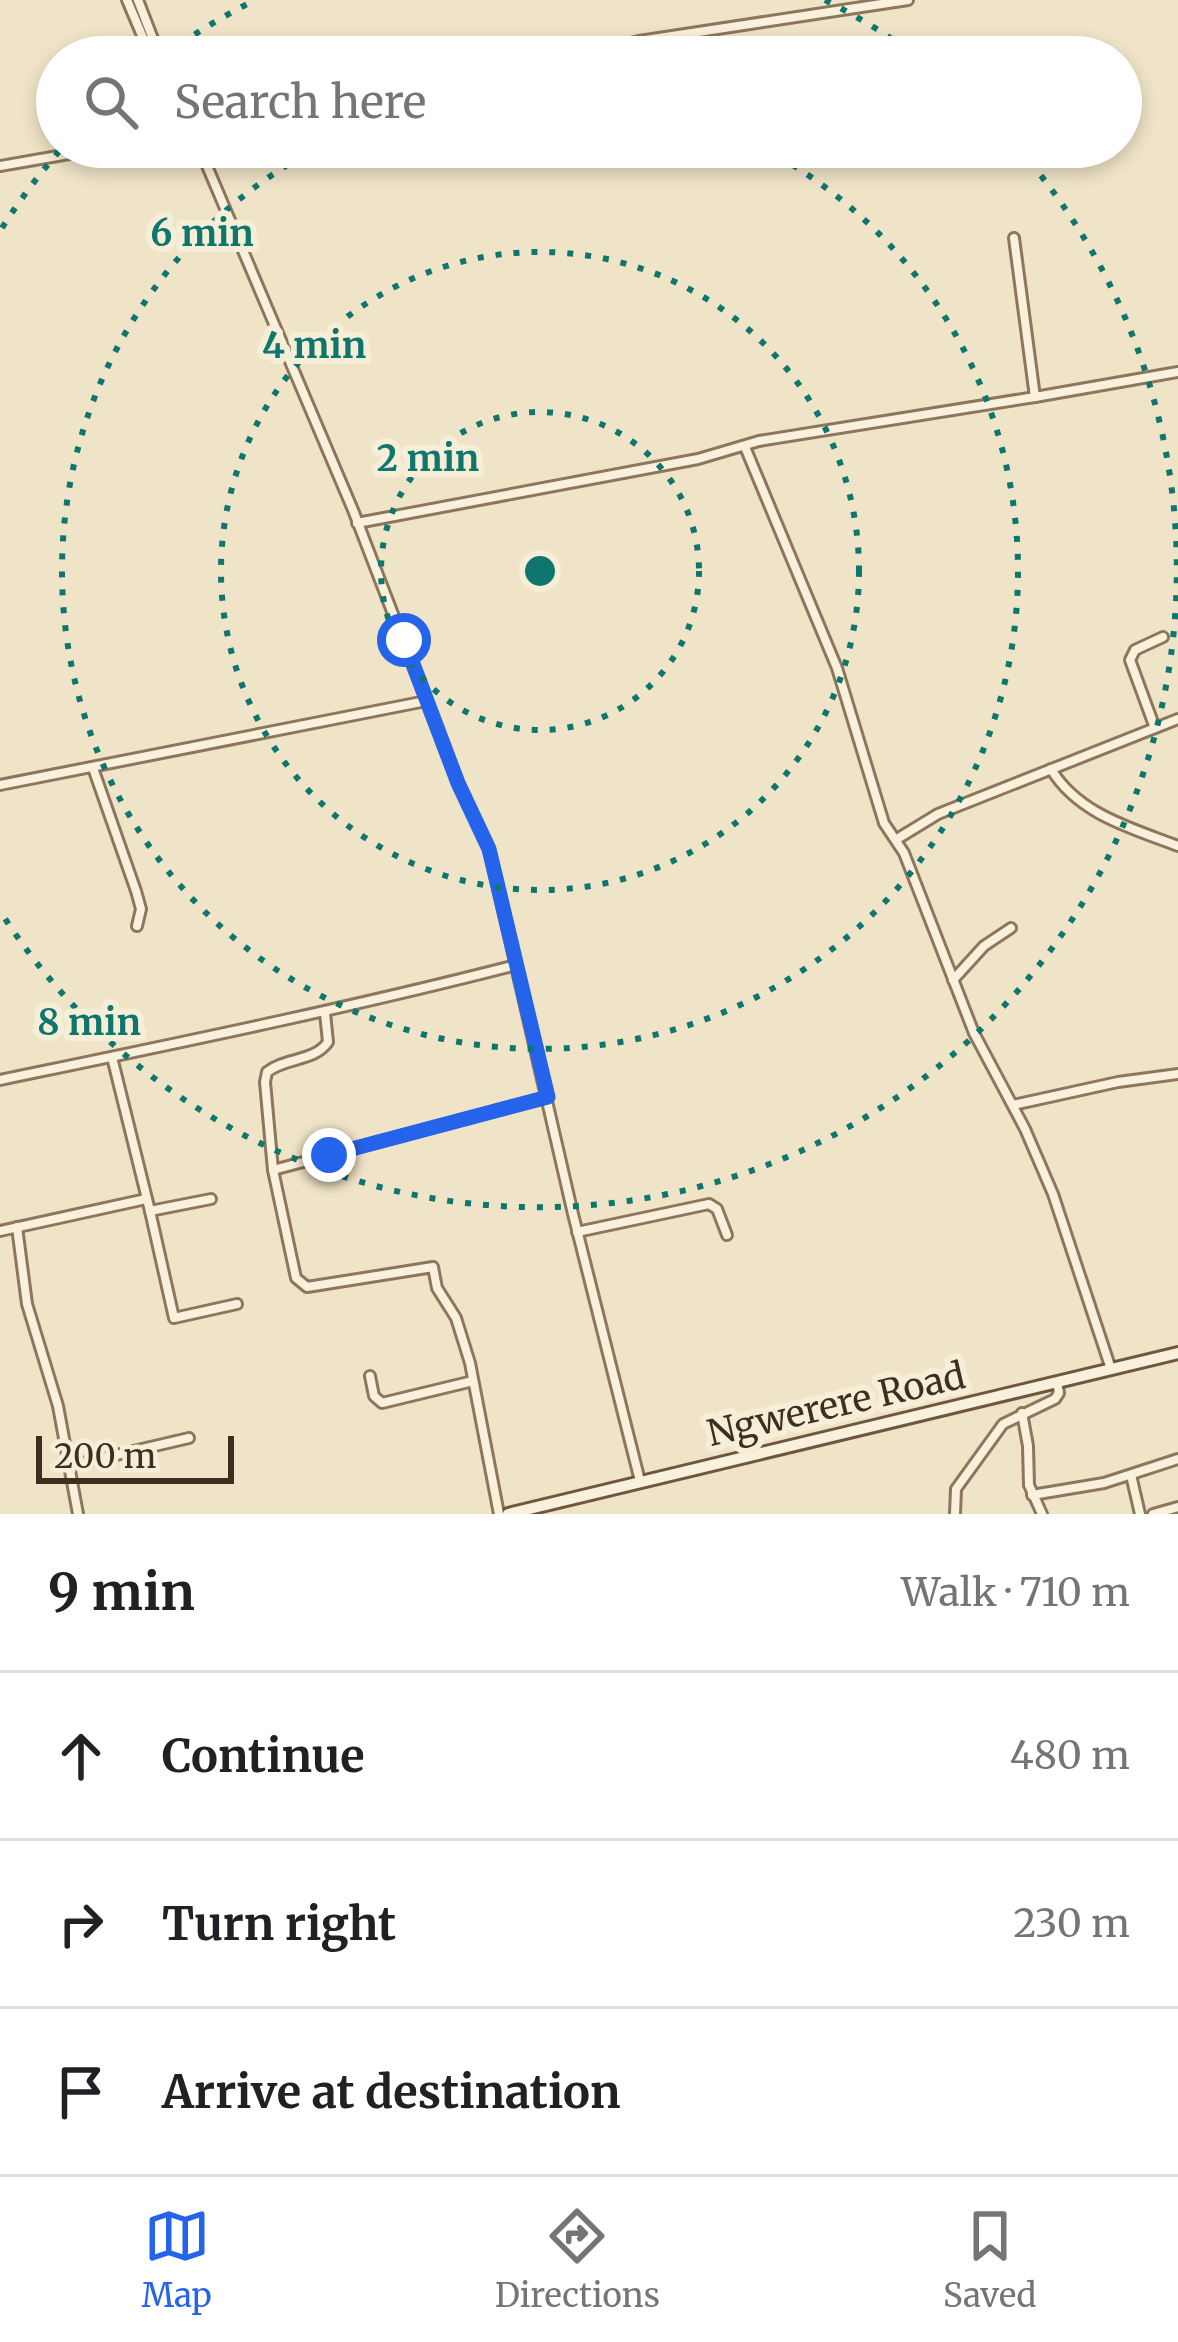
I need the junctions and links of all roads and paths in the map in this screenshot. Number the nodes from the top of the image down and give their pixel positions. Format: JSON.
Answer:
{"nodes":[{"id":1,"x":127,"y":0,"type":"edge"},
{"id":2,"x":138,"y":0,"type":"edge"},
{"id":3,"x":908,"y":0,"type":"edge"},
{"id":4,"x":145,"y":36,"type":"edge"},
{"id":5,"x":149,"y":36,"type":"edge"},
{"id":6,"x":672,"y":36,"type":"edge"},
{"id":7,"x":36,"y":160,"type":"edge"},
{"id":8,"x":0,"y":166,"type":"edge"},
{"id":9,"x":208,"y":168,"type":"edge"},
{"id":10,"x":1014,"y":238,"type":"dead end"},
{"id":11,"x":1178,"y":372,"type":"edge"},
{"id":12,"x":1035,"y":397,"type":"junction"},
{"id":13,"x":745,"y":447,"type":"junction"},
{"id":14,"x":357,"y":523,"type":"junction"},
{"id":15,"x":1163,"y":637,"type":"dead end"},
{"id":16,"x":426,"y":700,"type":"junction"},
{"id":17,"x":1178,"y":719,"type":"edge"},
{"id":18,"x":1155,"y":728,"type":"junction"},
{"id":19,"x":93,"y":768,"type":"junction"},
{"id":20,"x":1051,"y":769,"type":"junction"},
{"id":21,"x":0,"y":785,"type":"edge"},
{"id":22,"x":897,"y":839,"type":"junction"},
{"id":23,"x":1178,"y":846,"type":"edge"},
{"id":24,"x":137,"y":926,"type":"dead end"},
{"id":25,"x":1011,"y":928,"type":"dead end"},
{"id":26,"x":516,"y":965,"type":"junction"},
{"id":27,"x":953,"y":980,"type":"junction"},
{"id":28,"x":325,"y":1012,"type":"junction"},
{"id":29,"x":112,"y":1057,"type":"junction"},
{"id":30,"x":1178,"y":1074,"type":"edge"},
{"id":31,"x":0,"y":1080,"type":"edge"},
{"id":32,"x":548,"y":1097,"type":"junction"},
{"id":33,"x":1013,"y":1105,"type":"junction"},
{"id":34,"x":273,"y":1170,"type":"junction"},
{"id":35,"x":146,"y":1199,"type":"junction"},
{"id":36,"x":211,"y":1199,"type":"dead end"},
{"id":37,"x":150,"y":1211,"type":"junction"},
{"id":38,"x":17,"y":1228,"type":"junction"},
{"id":39,"x":0,"y":1231,"type":"edge"},
{"id":40,"x":577,"y":1232,"type":"junction"},
{"id":41,"x":727,"y":1235,"type":"dead end"},
{"id":42,"x":237,"y":1304,"type":"dead end"},
{"id":43,"x":1178,"y":1353,"type":"edge"},
{"id":44,"x":1111,"y":1369,"type":"junction"},
{"id":45,"x":370,"y":1376,"type":"dead end"},
{"id":46,"x":474,"y":1380,"type":"junction"},
{"id":47,"x":1057,"y":1382,"type":"junction"},
{"id":48,"x":1022,"y":1413,"type":"junction"},
{"id":49,"x":189,"y":1438,"type":"dead end"},
{"id":50,"x":1178,"y":1459,"type":"edge"},
{"id":51,"x":69,"y":1466,"type":"junction"},
{"id":52,"x":1131,"y":1474,"type":"junction"},
{"id":53,"x":640,"y":1481,"type":"junction"},
{"id":54,"x":1032,"y":1495,"type":"junction"},
{"id":55,"x":1178,"y":1507,"type":"edge"},
{"id":56,"x":78,"y":1514,"type":"edge"},
{"id":57,"x":503,"y":1514,"type":"edge"},
{"id":58,"x":955,"y":1514,"type":"edge"},
{"id":59,"x":1042,"y":1514,"type":"edge"},
{"id":60,"x":1140,"y":1514,"type":"edge"},
{"id":61,"x":1153,"y":1514,"type":"edge"}],
"edges":[{"from":1,"to":4,"type":"street"},
{"from":2,"to":5,"type":"street"},
{"from":3,"to":6,"type":"street"},
{"from":7,"to":8,"type":"street"},
{"from":9,"to":14,"type":"street"},
{"from":10,"to":12,"type":"street"},
{"from":11,"to":12,"type":"street"},
{"from":12,"to":13,"type":"street"},
{"from":13,"to":14,"type":"street"},
{"from":13,"to":22,"type":"street"},
{"from":14,"to":16,"type":"street"},
{"from":15,"to":18,"type":"street"},
{"from":16,"to":19,"type":"street"},
{"from":16,"to":26,"type":"street"},
{"from":17,"to":18,"type":"street"},
{"from":18,"to":20,"type":"street"},
{"from":19,"to":21,"type":"street"},
{"from":19,"to":24,"type":"street"},
{"from":20,"to":22,"type":"street"},
{"from":20,"to":23,"type":"street"},
{"from":22,"to":27,"type":"street"},
{"from":25,"to":27,"type":"street"},
{"from":26,"to":28,"type":"street"},
{"from":26,"to":32,"type":"street"},
{"from":27,"to":33,"type":"street"},
{"from":28,"to":29,"type":"street"},
{"from":28,"to":34,"type":"street"},
{"from":29,"to":31,"type":"street"},
{"from":29,"to":35,"type":"street"},
{"from":30,"to":33,"type":"street"},
{"from":32,"to":34,"type":"street"},
{"from":32,"to":40,"type":"street"},
{"from":33,"to":44,"type":"street"},
{"from":34,"to":46,"type":"street"},
{"from":35,"to":37,"type":"street"},
{"from":35,"to":38,"type":"street"},
{"from":36,"to":37,"type":"street"},
{"from":37,"to":42,"type":"street"},
{"from":38,"to":39,"type":"street"},
{"from":38,"to":51,"type":"street"},
{"from":40,"to":41,"type":"street"},
{"from":40,"to":53,"type":"street"},
{"from":43,"to":44,"type":"main road","name":"Ngwerere Road"},
{"from":44,"to":47,"type":"main road","name":"Ngwerere Road"},
{"from":45,"to":46,"type":"street"},
{"from":46,"to":57,"type":"street"},
{"from":47,"to":48,"type":"street"},
{"from":47,"to":53,"type":"main road","name":"Ngwerere Road"},
{"from":48,"to":54,"type":"street"},
{"from":48,"to":58,"type":"street"},
{"from":49,"to":51,"type":"street"},
{"from":50,"to":52,"type":"street"},
{"from":51,"to":56,"type":"street"},
{"from":52,"to":54,"type":"street"},
{"from":52,"to":60,"type":"street"},
{"from":53,"to":57,"type":"main road","name":"Ngwerere Road"},
{"from":54,"to":59,"type":"street"},
{"from":55,"to":61,"type":"street"}]}
